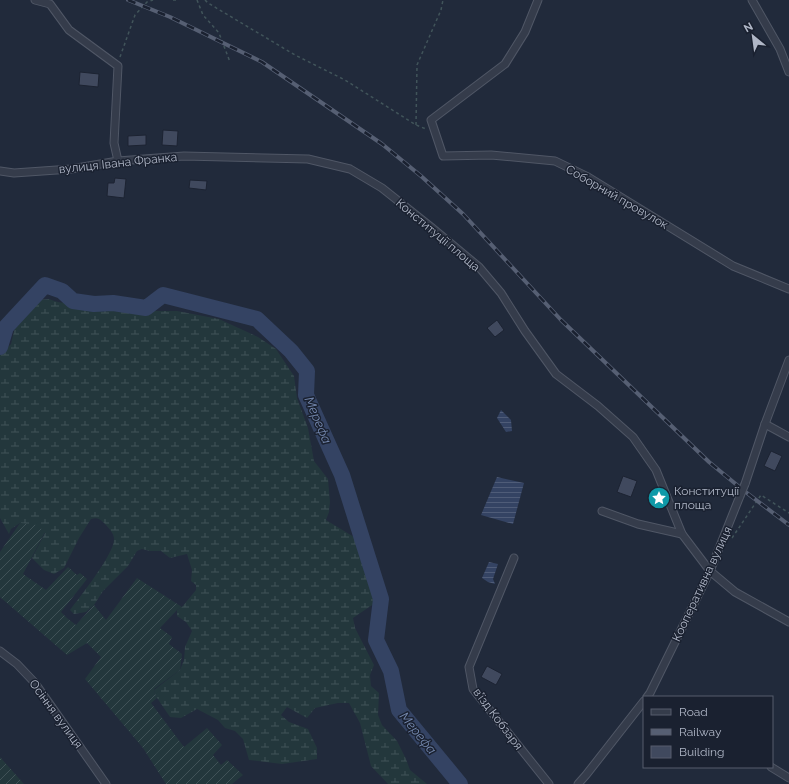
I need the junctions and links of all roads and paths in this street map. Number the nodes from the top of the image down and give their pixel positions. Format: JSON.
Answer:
{"nodes":[{"id":1,"x":35,"y":0,"type":"edge"},
{"id":2,"x":153,"y":0,"type":"edge"},
{"id":3,"x":173,"y":0,"type":"edge"},
{"id":4,"x":178,"y":0,"type":"edge"},
{"id":5,"x":196,"y":0,"type":"edge"},
{"id":6,"x":205,"y":0,"type":"edge"},
{"id":7,"x":443,"y":0,"type":"edge"},
{"id":8,"x":538,"y":0,"type":"edge"},
{"id":9,"x":752,"y":0,"type":"edge"},
{"id":10,"x":230,"y":62,"type":"dead end"},
{"id":11,"x":118,"y":66,"type":"junction"},
{"id":12,"x":789,"y":72,"type":"edge"},
{"id":13,"x":416,"y":125,"type":"junction"},
{"id":14,"x":435,"y":133,"type":"junction"},
{"id":15,"x":308,"y":159,"type":"joint"},
{"id":16,"x":118,"y":161,"type":"junction"},
{"id":17,"x":0,"y":170,"type":"edge"},
{"id":18,"x":789,"y":289,"type":"edge"},
{"id":19,"x":789,"y":360,"type":"edge"},
{"id":20,"x":764,"y":424,"type":"junction"},
{"id":21,"x":789,"y":437,"type":"edge"},
{"id":22,"x":602,"y":511,"type":"dead end"},
{"id":23,"x":789,"y":513,"type":"edge"},
{"id":24,"x":682,"y":534,"type":"junction"},
{"id":25,"x":732,"y":540,"type":"dead end"},
{"id":26,"x":514,"y":558,"type":"dead end"},
{"id":27,"x":710,"y":571,"type":"junction"},
{"id":28,"x":789,"y":622,"type":"edge"},
{"id":29,"x":0,"y":651,"type":"edge"},
{"id":30,"x":649,"y":695,"type":"edge"},
{"id":31,"x":643,"y":702,"type":"edge"},
{"id":32,"x":773,"y":768,"type":"edge"},
{"id":33,"x":789,"y":778,"type":"edge"},
{"id":34,"x":106,"y":784,"type":"edge"},
{"id":35,"x":549,"y":784,"type":"edge"},
{"id":36,"x":578,"y":784,"type":"edge"}],
"edges":[{"from":1,"to":11,"type":"street"},
{"from":2,"to":11,"type":"path"},
{"from":3,"to":4,"type":"path"},
{"from":5,"to":10,"type":"path"},
{"from":6,"to":13,"type":"path"},
{"from":7,"to":13,"type":"path"},
{"from":8,"to":14,"type":"street","name":"Соборний провулок"},
{"from":9,"to":12,"type":"street"},
{"from":11,"to":16,"type":"street"},
{"from":13,"to":14,"type":"path"},
{"from":14,"to":18,"type":"street","name":"Соборний провулок"},
{"from":15,"to":16,"type":"street","name":"вулиця Івана Франка"},
{"from":15,"to":24,"type":"street","name":"Конституції площа"},
{"from":16,"to":17,"type":"street","name":"вулиця Івана Франка"},
{"from":19,"to":20,"type":"street","name":"Кооперативна вулиця"},
{"from":20,"to":21,"type":"street"},
{"from":20,"to":27,"type":"street","name":"Кооперативна вулиця","bridge":true},
{"from":22,"to":24,"type":"street"},
{"from":23,"to":25,"type":"path"},
{"from":24,"to":27,"type":"street","name":"Конституції площа"},
{"from":26,"to":35,"type":"street","name":"в’їзд Кобзаря"},
{"from":27,"to":28,"type":"street","name":"Конституції площа"},
{"from":27,"to":30,"type":"street","name":"Кооперативна вулиця"},
{"from":29,"to":34,"type":"street","name":"Осіння вулиця"},
{"from":31,"to":36,"type":"street"},
{"from":32,"to":33,"type":"street"}]}
